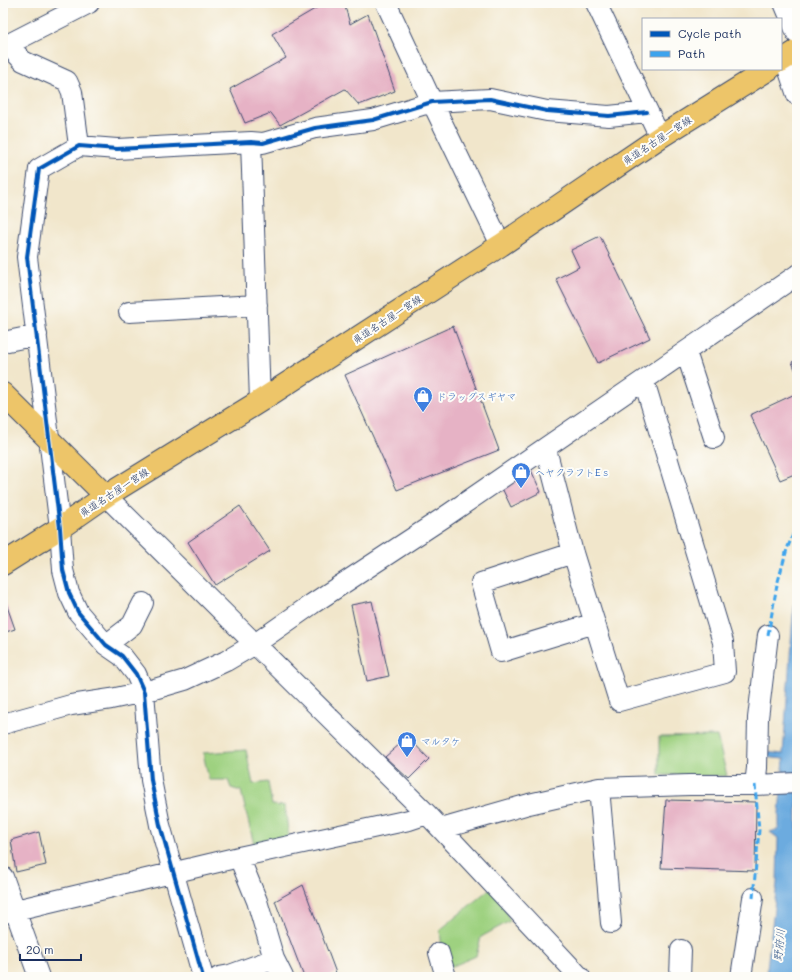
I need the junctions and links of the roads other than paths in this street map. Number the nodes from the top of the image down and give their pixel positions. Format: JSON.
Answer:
{"nodes":[{"id":1,"x":89,"y":3,"type":"edge"},
{"id":2,"x":386,"y":3,"type":"edge"},
{"id":3,"x":596,"y":3,"type":"edge"},
{"id":4,"x":784,"y":3,"type":"edge"},
{"id":5,"x":797,"y":34,"type":"edge"},
{"id":6,"x":6,"y":46,"type":"edge"},
{"id":7,"x":783,"y":60,"type":"edge"},
{"id":8,"x":767,"y":70,"type":"edge"},
{"id":9,"x":797,"y":95,"type":"edge"},
{"id":10,"x":432,"y":102,"type":"junction"},
{"id":11,"x":647,"y":112,"type":"junction"},
{"id":12,"x":660,"y":137,"type":"junction"},
{"id":13,"x":251,"y":142,"type":"junction"},
{"id":14,"x":79,"y":146,"type":"junction"},
{"id":15,"x":501,"y":245,"type":"junction"},
{"id":16,"x":797,"y":275,"type":"edge"},
{"id":17,"x":257,"y":305,"type":"junction"},
{"id":18,"x":129,"y":312,"type":"dead end"},
{"id":19,"x":37,"y":334,"type":"junction"},
{"id":20,"x":3,"y":342,"type":"edge"},
{"id":21,"x":686,"y":352,"type":"junction"},
{"id":22,"x":644,"y":381,"type":"junction"},
{"id":23,"x":3,"y":394,"type":"edge"},
{"id":24,"x":260,"y":400,"type":"junction"},
{"id":25,"x":714,"y":438,"type":"dead end"},
{"id":26,"x":50,"y":441,"type":"junction"},
{"id":27,"x":546,"y":449,"type":"junction"},
{"id":28,"x":106,"y":496,"type":"junction"},
{"id":29,"x":60,"y":528,"type":"junction"},
{"id":30,"x":573,"y":553,"type":"junction"},
{"id":31,"x":3,"y":564,"type":"edge"},
{"id":32,"x":143,"y":604,"type":"dead end"},
{"id":33,"x":595,"y":623,"type":"junction"},
{"id":34,"x":768,"y":635,"type":"dead end"},
{"id":35,"x":255,"y":644,"type":"junction"},
{"id":36,"x":106,"y":645,"type":"junction"},
{"id":37,"x":144,"y":692,"type":"junction"},
{"id":38,"x":3,"y":724,"type":"edge"},
{"id":39,"x":797,"y":783,"type":"edge"},
{"id":40,"x":755,"y":785,"type":"junction"},
{"id":41,"x":599,"y":788,"type":"junction"},
{"id":42,"x":427,"y":814,"type":"junction"},
{"id":43,"x":442,"y":829,"type":"junction"},
{"id":44,"x":239,"y":857,"type":"junction"},
{"id":45,"x":174,"y":872,"type":"junction"},
{"id":46,"x":3,"y":877,"type":"edge"},
{"id":47,"x":753,"y":898,"type":"dead end"},
{"id":48,"x":9,"y":911,"type":"edge"},
{"id":49,"x":611,"y":923,"type":"dead end"},
{"id":50,"x":681,"y":950,"type":"dead end"},
{"id":51,"x":439,"y":953,"type":"dead end"},
{"id":52,"x":274,"y":959,"type":"junction"},
{"id":53,"x":39,"y":977,"type":"edge"},
{"id":54,"x":203,"y":977,"type":"edge"},
{"id":55,"x":219,"y":977,"type":"edge"},
{"id":56,"x":283,"y":977,"type":"edge"},
{"id":57,"x":446,"y":977,"type":"edge"},
{"id":58,"x":580,"y":977,"type":"edge"},
{"id":59,"x":680,"y":977,"type":"edge"},
{"id":60,"x":741,"y":977,"type":"edge"}],
"edges":[{"from":1,"to":6,"type":"street"},
{"from":2,"to":10,"type":"street"},
{"from":3,"to":11,"type":"street"},
{"from":4,"to":5,"type":"street"},
{"from":6,"to":14,"type":"street"},
{"from":7,"to":9,"type":"street"},
{"from":8,"to":12,"type":"main road","name":"県道名古屋一宮線"},
{"from":10,"to":11,"type":"street"},
{"from":10,"to":13,"type":"street"},
{"from":10,"to":15,"type":"street"},
{"from":11,"to":12,"type":"street"},
{"from":12,"to":15,"type":"main road","name":"県道名古屋一宮線"},
{"from":13,"to":14,"type":"street"},
{"from":13,"to":17,"type":"street"},
{"from":14,"to":19,"type":"street"},
{"from":15,"to":24,"type":"main road","name":"県道名古屋一宮線"},
{"from":16,"to":21,"type":"street"},
{"from":17,"to":18,"type":"street"},
{"from":17,"to":24,"type":"street"},
{"from":19,"to":20,"type":"street"},
{"from":19,"to":26,"type":"street"},
{"from":21,"to":22,"type":"street"},
{"from":21,"to":25,"type":"street"},
{"from":22,"to":27,"type":"street"},
{"from":22,"to":33,"type":"street"},
{"from":23,"to":26,"type":"main road"},
{"from":24,"to":28,"type":"main road","name":"県道名古屋一宮線"},
{"from":26,"to":28,"type":"main road"},
{"from":26,"to":29,"type":"street"},
{"from":27,"to":30,"type":"street"},
{"from":27,"to":35,"type":"street"},
{"from":28,"to":29,"type":"main road","name":"県道名古屋一宮線"},
{"from":28,"to":35,"type":"street"},
{"from":29,"to":31,"type":"main road","name":"県道名古屋一宮線"},
{"from":29,"to":36,"type":"street"},
{"from":30,"to":33,"type":"street"},
{"from":30,"to":33,"type":"street"},
{"from":32,"to":36,"type":"street"},
{"from":34,"to":40,"type":"street"},
{"from":35,"to":37,"type":"street"},
{"from":35,"to":42,"type":"street"},
{"from":36,"to":37,"type":"street"},
{"from":37,"to":38,"type":"street"},
{"from":37,"to":45,"type":"street"},
{"from":39,"to":40,"type":"street"},
{"from":40,"to":41,"type":"street"},
{"from":41,"to":43,"type":"street"},
{"from":41,"to":49,"type":"street"},
{"from":42,"to":43,"type":"street"},
{"from":42,"to":44,"type":"street"},
{"from":43,"to":58,"type":"street"},
{"from":44,"to":45,"type":"street"},
{"from":44,"to":52,"type":"street"},
{"from":45,"to":48,"type":"street"},
{"from":45,"to":54,"type":"street"},
{"from":46,"to":48,"type":"street"},
{"from":47,"to":60,"type":"street"},
{"from":48,"to":53,"type":"street"},
{"from":50,"to":59,"type":"street"},
{"from":51,"to":57,"type":"street"},
{"from":52,"to":55,"type":"street"},
{"from":52,"to":56,"type":"street"}]}
